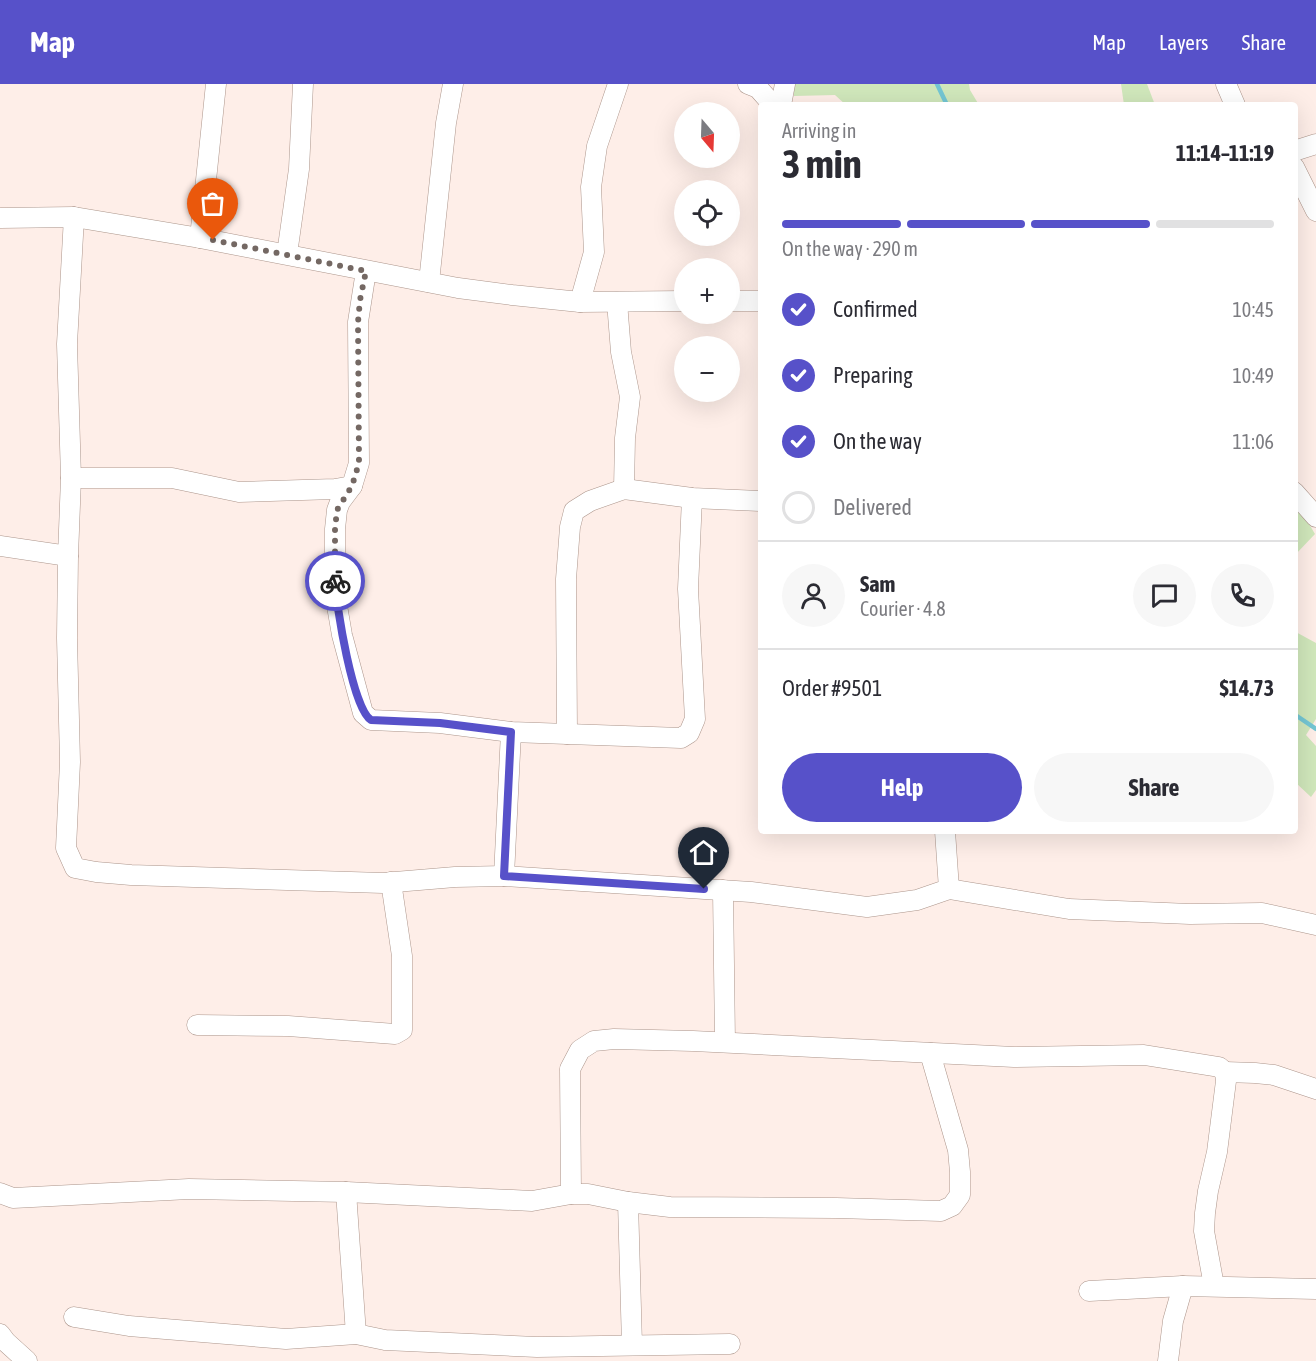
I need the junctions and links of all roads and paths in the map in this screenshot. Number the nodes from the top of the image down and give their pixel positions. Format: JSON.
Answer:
{"nodes":[{"id":1,"x":216,"y":84,"type":"edge"},
{"id":2,"x":303,"y":84,"type":"edge"},
{"id":3,"x":453,"y":84,"type":"edge"},
{"id":4,"x":618,"y":84,"type":"edge"},
{"id":5,"x":748,"y":84,"type":"edge"},
{"id":6,"x":785,"y":84,"type":"edge"},
{"id":7,"x":1226,"y":84,"type":"edge"},
{"id":8,"x":770,"y":102,"type":"edge"},
{"id":9,"x":782,"y":102,"type":"edge"},
{"id":10,"x":1234,"y":102,"type":"edge"},
{"id":11,"x":1316,"y":144,"type":"edge"},
{"id":12,"x":1298,"y":150,"type":"edge"},
{"id":13,"x":1298,"y":175,"type":"edge"},
{"id":14,"x":1316,"y":211,"type":"edge"},
{"id":15,"x":74,"y":217,"type":"junction"},
{"id":16,"x":0,"y":218,"type":"edge"},
{"id":17,"x":200,"y":238,"type":"junction"},
{"id":18,"x":287,"y":254,"type":"junction"},
{"id":19,"x":366,"y":271,"type":"junction"},
{"id":20,"x":429,"y":282,"type":"junction"},
{"id":21,"x":740,"y":301,"type":"edge"},
{"id":22,"x":580,"y":302,"type":"junction"},
{"id":23,"x":617,"y":302,"type":"junction"},
{"id":24,"x":674,"y":302,"type":"edge"},
{"id":25,"x":758,"y":302,"type":"edge"},
{"id":26,"x":70,"y":478,"type":"junction"},
{"id":27,"x":352,"y":486,"type":"junction"},
{"id":28,"x":624,"y":489,"type":"junction"},
{"id":29,"x":1298,"y":497,"type":"edge"},
{"id":30,"x":692,"y":498,"type":"junction"},
{"id":31,"x":758,"y":501,"type":"edge"},
{"id":32,"x":1316,"y":517,"type":"edge"},
{"id":33,"x":0,"y":546,"type":"edge"},
{"id":34,"x":68,"y":556,"type":"junction"},
{"id":35,"x":511,"y":732,"type":"junction"},
{"id":36,"x":567,"y":734,"type":"junction"},
{"id":37,"x":945,"y":834,"type":"edge"},
{"id":38,"x":504,"y":876,"type":"junction"},
{"id":39,"x":391,"y":882,"type":"junction"},
{"id":40,"x":949,"y":889,"type":"junction"},
{"id":41,"x":723,"y":890,"type":"junction"},
{"id":42,"x":1316,"y":925,"type":"edge"},
{"id":43,"x":197,"y":1025,"type":"dead end"},
{"id":44,"x":725,"y":1042,"type":"junction"},
{"id":45,"x":930,"y":1053,"type":"junction"},
{"id":46,"x":1225,"y":1072,"type":"junction"},
{"id":47,"x":1316,"y":1089,"type":"edge"},
{"id":48,"x":346,"y":1192,"type":"junction"},
{"id":49,"x":0,"y":1193,"type":"edge"},
{"id":50,"x":571,"y":1194,"type":"junction"},
{"id":51,"x":628,"y":1202,"type":"junction"},
{"id":52,"x":1183,"y":1286,"type":"junction"},
{"id":53,"x":1214,"y":1286,"type":"junction"},
{"id":54,"x":1316,"y":1289,"type":"edge"},
{"id":55,"x":1089,"y":1291,"type":"dead end"},
{"id":56,"x":74,"y":1317,"type":"dead end"},
{"id":57,"x":0,"y":1334,"type":"edge"},
{"id":58,"x":356,"y":1334,"type":"junction"},
{"id":59,"x":730,"y":1344,"type":"dead end"},
{"id":60,"x":632,"y":1345,"type":"junction"},
{"id":61,"x":27,"y":1361,"type":"edge"},
{"id":62,"x":1168,"y":1361,"type":"edge"}],
"edges":[{"from":1,"to":17,"type":"street"},
{"from":2,"to":18,"type":"street"},
{"from":3,"to":20,"type":"street"},
{"from":4,"to":22,"type":"street"},
{"from":5,"to":8,"type":"street"},
{"from":6,"to":9,"type":"street"},
{"from":7,"to":10,"type":"street"},
{"from":11,"to":12,"type":"street"},
{"from":13,"to":14,"type":"street"},
{"from":15,"to":16,"type":"street"},
{"from":15,"to":17,"type":"street"},
{"from":15,"to":26,"type":"street"},
{"from":17,"to":18,"type":"street"},
{"from":18,"to":19,"type":"street"},
{"from":19,"to":20,"type":"street"},
{"from":19,"to":27,"type":"street"},
{"from":20,"to":22,"type":"street"},
{"from":21,"to":25,"type":"street"},
{"from":22,"to":23,"type":"street"},
{"from":23,"to":24,"type":"street"},
{"from":23,"to":28,"type":"street"},
{"from":26,"to":27,"type":"street"},
{"from":26,"to":34,"type":"street"},
{"from":27,"to":35,"type":"street"},
{"from":28,"to":30,"type":"street"},
{"from":28,"to":36,"type":"street"},
{"from":29,"to":32,"type":"street"},
{"from":30,"to":31,"type":"street"},
{"from":30,"to":36,"type":"street"},
{"from":33,"to":34,"type":"street"},
{"from":34,"to":39,"type":"street"},
{"from":35,"to":36,"type":"street"},
{"from":35,"to":38,"type":"street"},
{"from":37,"to":40,"type":"street"},
{"from":38,"to":39,"type":"street"},
{"from":38,"to":41,"type":"street"},
{"from":39,"to":43,"type":"street"},
{"from":40,"to":41,"type":"street"},
{"from":40,"to":42,"type":"street"},
{"from":41,"to":44,"type":"street"},
{"from":44,"to":45,"type":"street"},
{"from":44,"to":50,"type":"street"},
{"from":45,"to":46,"type":"street"},
{"from":45,"to":51,"type":"street"},
{"from":46,"to":47,"type":"street"},
{"from":46,"to":53,"type":"street"},
{"from":48,"to":49,"type":"street"},
{"from":48,"to":50,"type":"street"},
{"from":48,"to":58,"type":"street"},
{"from":50,"to":51,"type":"street"},
{"from":51,"to":60,"type":"street"},
{"from":52,"to":53,"type":"street"},
{"from":52,"to":55,"type":"street"},
{"from":52,"to":62,"type":"street"},
{"from":53,"to":54,"type":"street"},
{"from":56,"to":58,"type":"street"},
{"from":57,"to":61,"type":"street"},
{"from":58,"to":60,"type":"street"},
{"from":59,"to":60,"type":"street"}]}
